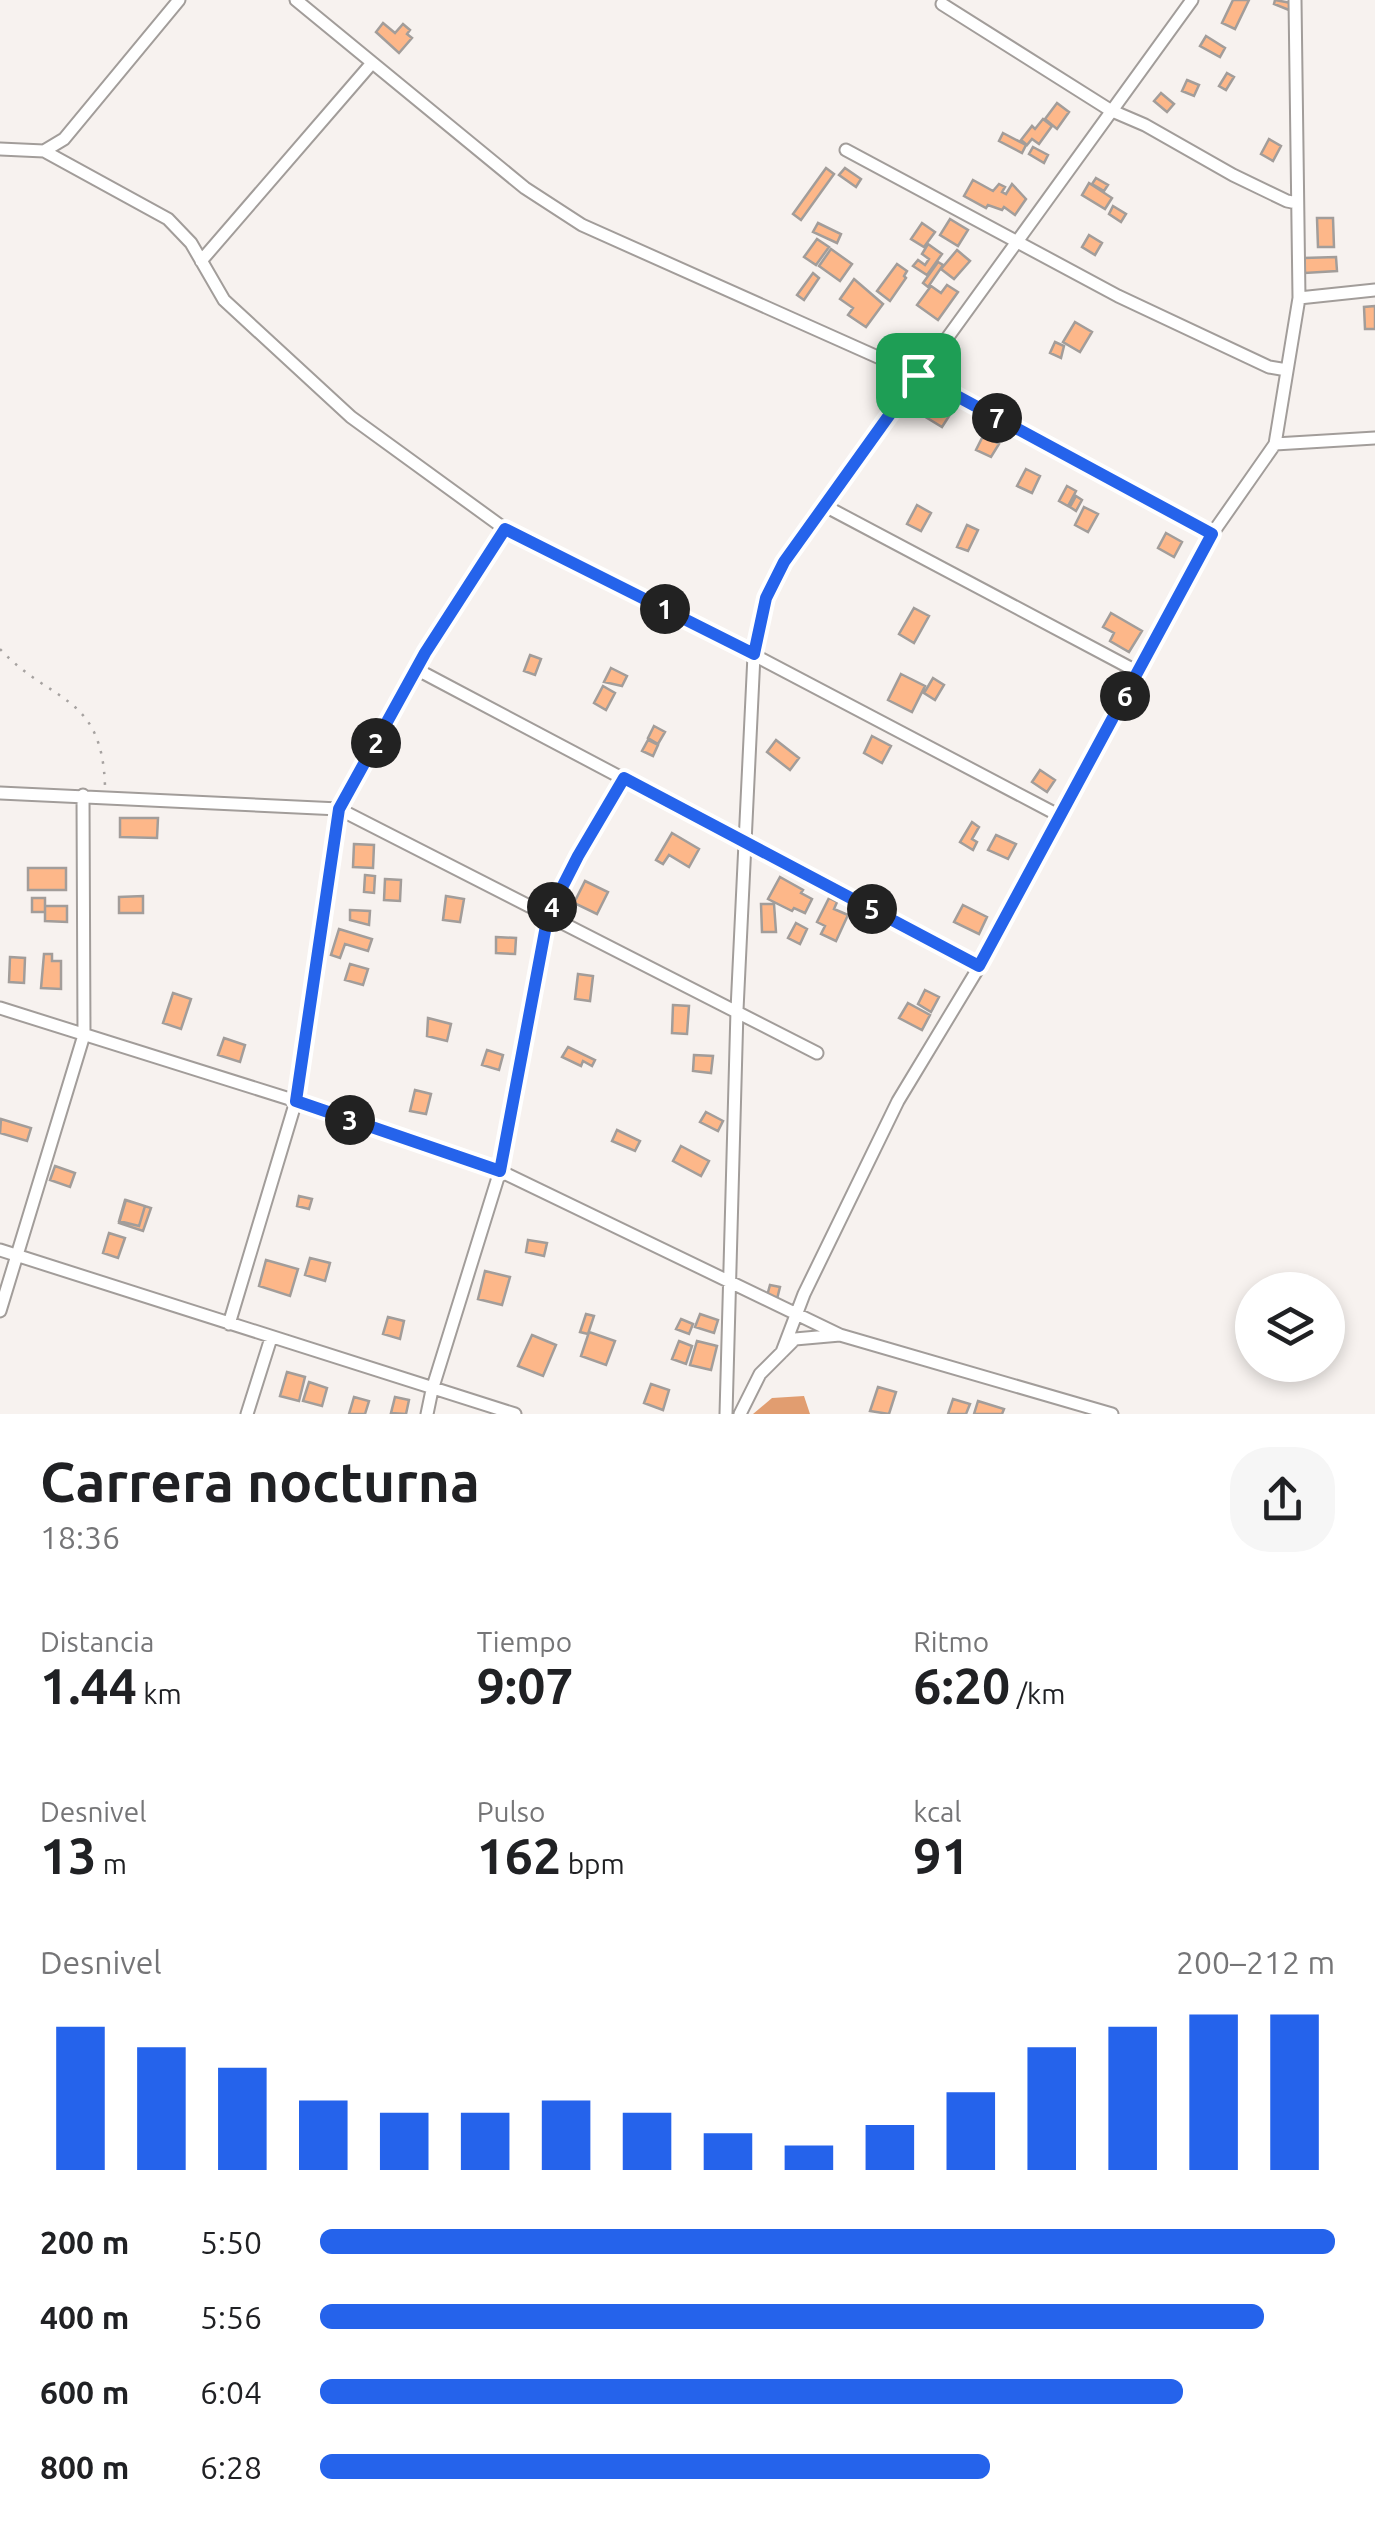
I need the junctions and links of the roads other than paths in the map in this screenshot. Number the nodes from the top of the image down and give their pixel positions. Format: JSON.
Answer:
{"nodes":[{"id":1,"x":179,"y":0,"type":"edge"},
{"id":2,"x":296,"y":0,"type":"edge"},
{"id":3,"x":1192,"y":0,"type":"edge"},
{"id":4,"x":1295,"y":0,"type":"edge"},
{"id":5,"x":942,"y":4,"type":"dead end"},
{"id":6,"x":372,"y":63,"type":"junction"},
{"id":7,"x":1110,"y":110,"type":"junction"},
{"id":8,"x":0,"y":149,"type":"edge"},
{"id":9,"x":846,"y":150,"type":"dead end"},
{"id":10,"x":44,"y":151,"type":"junction"},
{"id":11,"x":1298,"y":204,"type":"junction"},
{"id":12,"x":1015,"y":242,"type":"junction"},
{"id":13,"x":201,"y":261,"type":"junction"},
{"id":14,"x":1375,"y":290,"type":"edge"},
{"id":15,"x":1298,"y":298,"type":"junction"},
{"id":16,"x":1287,"y":370,"type":"junction"},
{"id":17,"x":918,"y":375,"type":"junction"},
{"id":18,"x":1375,"y":438,"type":"edge"},
{"id":19,"x":1276,"y":444,"type":"junction"},
{"id":20,"x":825,"y":506,"type":"junction"},
{"id":21,"x":505,"y":529,"type":"junction"},
{"id":22,"x":1212,"y":534,"type":"junction"},
{"id":23,"x":754,"y":654,"type":"junction"},
{"id":24,"x":416,"y":669,"type":"junction"},
{"id":25,"x":1138,"y":672,"type":"junction"},
{"id":26,"x":0,"y":793,"type":"edge"},
{"id":27,"x":83,"y":795,"type":"junction"},
{"id":28,"x":339,"y":809,"type":"junction"},
{"id":29,"x":1060,"y":816,"type":"junction"},
{"id":30,"x":745,"y":841,"type":"junction"},
{"id":31,"x":548,"y":915,"type":"junction"},
{"id":32,"x":979,"y":966,"type":"junction"},
{"id":33,"x":0,"y":1008,"type":"edge"},
{"id":34,"x":737,"y":1010,"type":"junction"},
{"id":35,"x":84,"y":1035,"type":"junction"},
{"id":36,"x":816,"y":1054,"type":"dead end"},
{"id":37,"x":296,"y":1101,"type":"junction"},
{"id":38,"x":500,"y":1171,"type":"junction"},
{"id":39,"x":0,"y":1250,"type":"edge"},
{"id":40,"x":18,"y":1256,"type":"junction"},
{"id":41,"x":730,"y":1282,"type":"junction"},
{"id":42,"x":0,"y":1311,"type":"edge"},
{"id":43,"x":797,"y":1314,"type":"junction"},
{"id":44,"x":229,"y":1324,"type":"junction"},
{"id":45,"x":840,"y":1335,"type":"junction"},
{"id":46,"x":271,"y":1338,"type":"junction"},
{"id":47,"x":782,"y":1352,"type":"junction"},
{"id":48,"x":432,"y":1390,"type":"junction"},
{"id":49,"x":247,"y":1414,"type":"edge"},
{"id":50,"x":427,"y":1414,"type":"edge"},
{"id":51,"x":515,"y":1414,"type":"edge"},
{"id":52,"x":726,"y":1414,"type":"edge"},
{"id":53,"x":740,"y":1414,"type":"edge"},
{"id":54,"x":1112,"y":1414,"type":"edge"}],
"edges":[{"from":1,"to":10,"type":"street"},
{"from":2,"to":6,"type":"street"},
{"from":3,"to":7,"type":"street"},
{"from":4,"to":11,"type":"street"},
{"from":5,"to":7,"type":"street"},
{"from":6,"to":13,"type":"street"},
{"from":6,"to":17,"type":"street"},
{"from":7,"to":11,"type":"street"},
{"from":7,"to":12,"type":"street"},
{"from":8,"to":10,"type":"street"},
{"from":9,"to":12,"type":"street"},
{"from":10,"to":13,"type":"street"},
{"from":11,"to":15,"type":"street"},
{"from":12,"to":16,"type":"street"},
{"from":12,"to":17,"type":"street"},
{"from":13,"to":21,"type":"street"},
{"from":14,"to":15,"type":"street"},
{"from":15,"to":16,"type":"street"},
{"from":16,"to":19,"type":"street"},
{"from":17,"to":20,"type":"street"},
{"from":17,"to":22,"type":"street"},
{"from":18,"to":19,"type":"street"},
{"from":19,"to":22,"type":"street"},
{"from":20,"to":23,"type":"street"},
{"from":20,"to":25,"type":"street"},
{"from":21,"to":23,"type":"street"},
{"from":21,"to":24,"type":"street"},
{"from":22,"to":25,"type":"street"},
{"from":23,"to":29,"type":"street"},
{"from":23,"to":30,"type":"street"},
{"from":24,"to":28,"type":"street"},
{"from":24,"to":30,"type":"street"},
{"from":25,"to":29,"type":"street"},
{"from":26,"to":27,"type":"street"},
{"from":27,"to":28,"type":"street"},
{"from":27,"to":35,"type":"street"},
{"from":28,"to":31,"type":"street"},
{"from":28,"to":37,"type":"street"},
{"from":29,"to":32,"type":"street"},
{"from":30,"to":32,"type":"street"},
{"from":30,"to":34,"type":"street"},
{"from":31,"to":34,"type":"street"},
{"from":31,"to":38,"type":"street"},
{"from":32,"to":43,"type":"street"},
{"from":33,"to":35,"type":"street"},
{"from":34,"to":36,"type":"street"},
{"from":34,"to":41,"type":"street"},
{"from":35,"to":37,"type":"street"},
{"from":35,"to":40,"type":"street"},
{"from":37,"to":38,"type":"street"},
{"from":37,"to":44,"type":"street"},
{"from":38,"to":41,"type":"street"},
{"from":38,"to":48,"type":"street"},
{"from":39,"to":40,"type":"street"},
{"from":40,"to":42,"type":"street"},
{"from":40,"to":44,"type":"street"},
{"from":41,"to":43,"type":"street"},
{"from":41,"to":52,"type":"street"},
{"from":43,"to":45,"type":"street"},
{"from":43,"to":47,"type":"street"},
{"from":44,"to":46,"type":"street"},
{"from":45,"to":47,"type":"street"},
{"from":45,"to":54,"type":"street"},
{"from":46,"to":48,"type":"street"},
{"from":46,"to":49,"type":"street"},
{"from":47,"to":53,"type":"street"},
{"from":48,"to":50,"type":"street"},
{"from":48,"to":51,"type":"street"}]}
